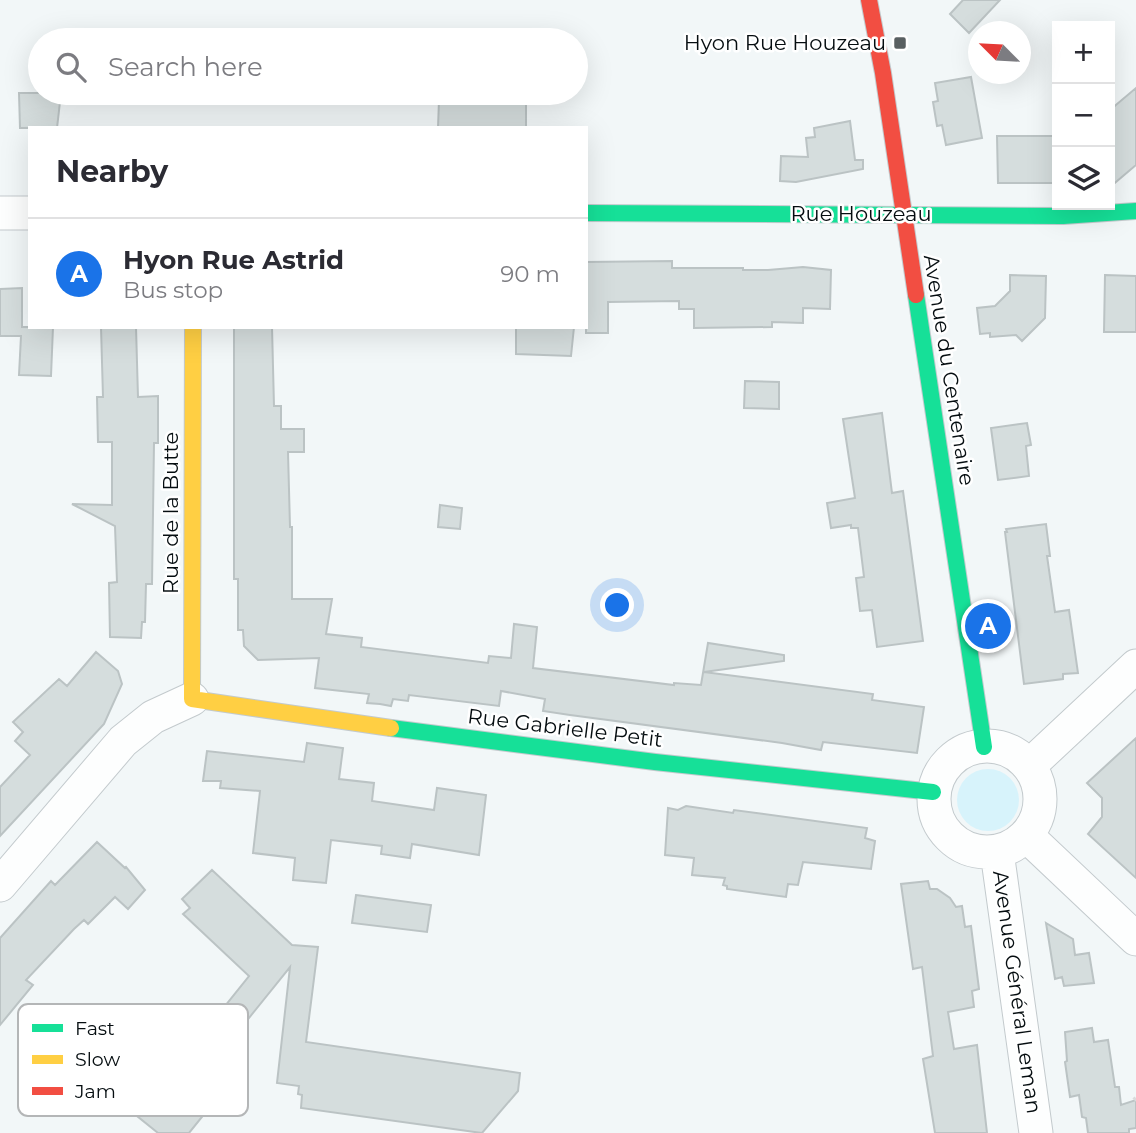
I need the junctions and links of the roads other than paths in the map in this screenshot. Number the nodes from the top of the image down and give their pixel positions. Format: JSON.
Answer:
{"nodes":[{"id":1,"x":869,"y":0,"type":"edge"},
{"id":2,"x":1136,"y":211,"type":"edge"},
{"id":3,"x":0,"y":213,"type":"edge"},
{"id":4,"x":28,"y":213,"type":"edge"},
{"id":5,"x":588,"y":213,"type":"edge"},
{"id":6,"x":904,"y":214,"type":"junction"},
{"id":7,"x":193,"y":329,"type":"edge"},
{"id":8,"x":1136,"y":666,"type":"edge"},
{"id":9,"x":192,"y":699,"type":"junction"},
{"id":10,"x":984,"y":747,"type":"junction"},
{"id":11,"x":1029,"y":766,"type":"junction"},
{"id":12,"x":933,"y":792,"type":"junction"},
{"id":13,"x":1026,"y":835,"type":"junction"},
{"id":14,"x":997,"y":852,"type":"junction"},
{"id":15,"x":0,"y":885,"type":"edge"},
{"id":16,"x":1136,"y":939,"type":"edge"},
{"id":17,"x":1036,"y":1133,"type":"edge"}],
"edges":[{"from":1,"to":6,"type":"street","name":"Avenue du Centenaire"},
{"from":2,"to":6,"type":"street","name":"Rue Houzeau"},
{"from":3,"to":4,"type":"street"},
{"from":5,"to":6,"type":"street","name":"Rue Houzeau"},
{"from":6,"to":10,"type":"street","name":"Avenue du Centenaire"},
{"from":7,"to":9,"type":"street","name":"Rue de la Butte"},
{"from":8,"to":11,"type":"street"},
{"from":9,"to":12,"type":"street","name":"Rue Gabrielle Petit"},
{"from":9,"to":15,"type":"street"},
{"from":10,"to":11,"type":"street"},
{"from":10,"to":12,"type":"street"},
{"from":11,"to":13,"type":"street"},
{"from":12,"to":14,"type":"street"},
{"from":13,"to":14,"type":"street"},
{"from":13,"to":16,"type":"street"},
{"from":14,"to":17,"type":"street","name":"Avenue Général Leman"}]}
